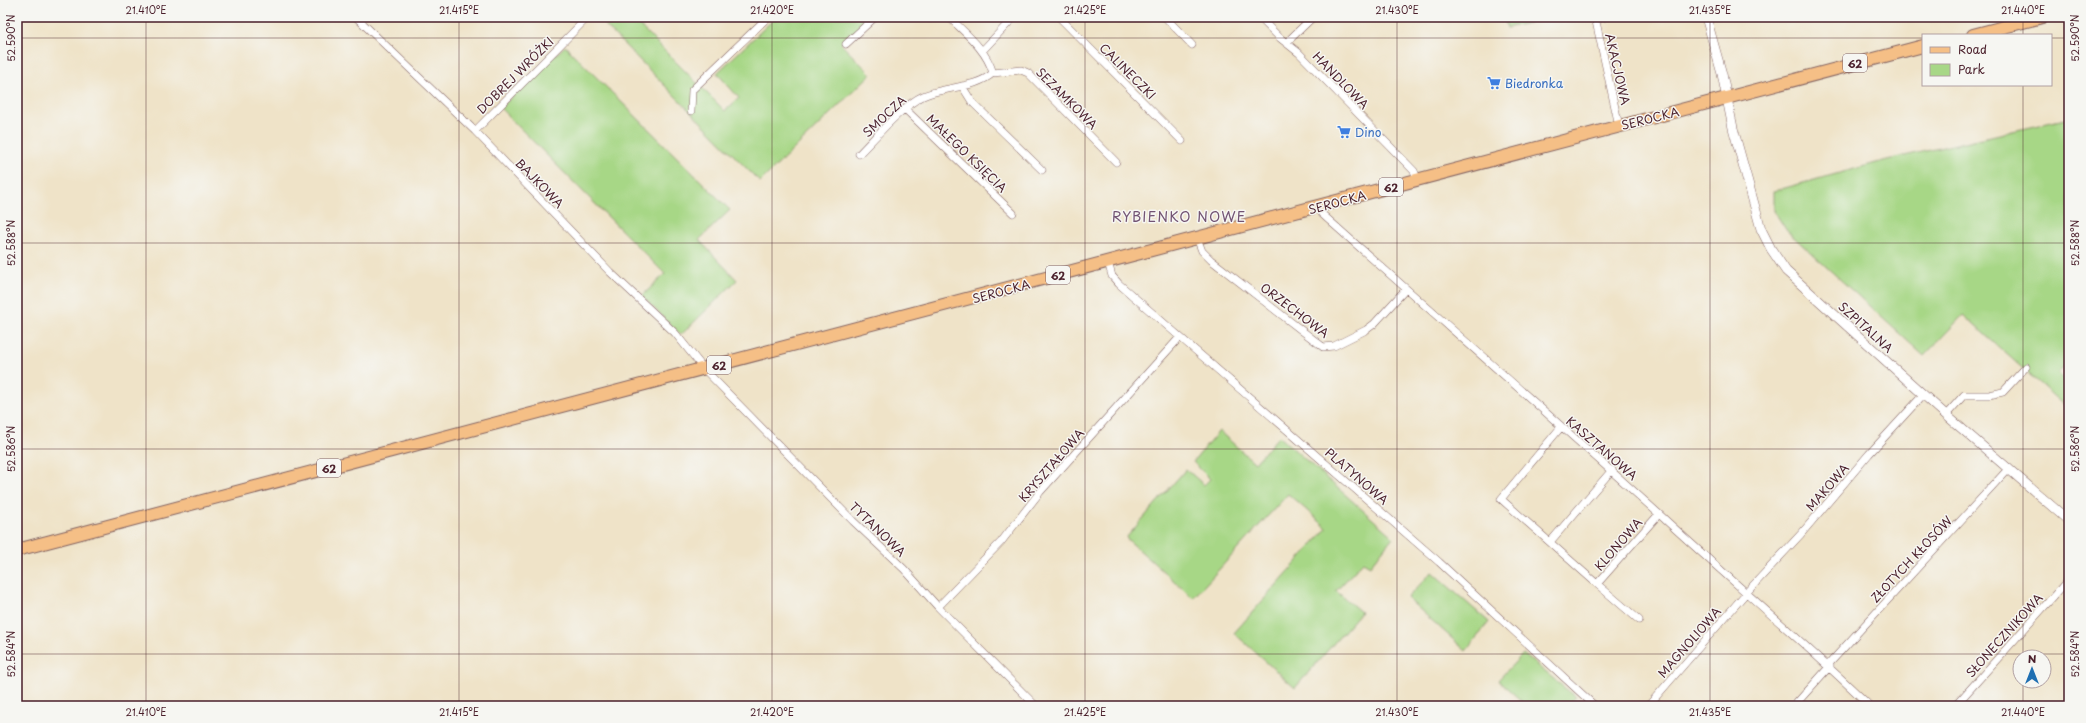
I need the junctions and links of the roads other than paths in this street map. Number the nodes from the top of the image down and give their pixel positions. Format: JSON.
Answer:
{"nodes":[{"id":1,"x":356,"y":17,"type":"edge"},
{"id":2,"x":588,"y":17,"type":"edge"},
{"id":3,"x":768,"y":17,"type":"edge"},
{"id":4,"x":875,"y":17,"type":"edge"},
{"id":5,"x":949,"y":17,"type":"edge"},
{"id":6,"x":1014,"y":17,"type":"edge"},
{"id":7,"x":1059,"y":17,"type":"edge"},
{"id":8,"x":1165,"y":17,"type":"edge"},
{"id":9,"x":1259,"y":17,"type":"edge"},
{"id":10,"x":1314,"y":17,"type":"edge"},
{"id":11,"x":1606,"y":17,"type":"edge"},
{"id":12,"x":1706,"y":17,"type":"edge"},
{"id":13,"x":2042,"y":17,"type":"edge"},
{"id":14,"x":1595,"y":18,"type":"edge"},
{"id":15,"x":1977,"y":34,"type":"edge"},
{"id":16,"x":1286,"y":43,"type":"junction"},
{"id":17,"x":846,"y":44,"type":"dead end"},
{"id":18,"x":1192,"y":45,"type":"dead end"},
{"id":19,"x":1922,"y":46,"type":"edge"},
{"id":20,"x":982,"y":50,"type":"junction"},
{"id":21,"x":993,"y":73,"type":"junction"},
{"id":22,"x":962,"y":86,"type":"junction"},
{"id":23,"x":1728,"y":99,"type":"junction"},
{"id":24,"x":905,"y":109,"type":"junction"},
{"id":25,"x":691,"y":111,"type":"dead end"},
{"id":26,"x":1620,"y":126,"type":"junction"},
{"id":27,"x":475,"y":131,"type":"junction"},
{"id":28,"x":1182,"y":141,"type":"dead end"},
{"id":29,"x":859,"y":154,"type":"dead end"},
{"id":30,"x":1116,"y":162,"type":"dead end"},
{"id":31,"x":1042,"y":170,"type":"dead end"},
{"id":32,"x":1418,"y":180,"type":"junction"},
{"id":33,"x":1319,"y":207,"type":"junction"},
{"id":34,"x":1013,"y":213,"type":"dead end"},
{"id":35,"x":1197,"y":238,"type":"junction"},
{"id":36,"x":1108,"y":262,"type":"junction"},
{"id":37,"x":1406,"y":289,"type":"junction"},
{"id":38,"x":1180,"y":337,"type":"junction"},
{"id":39,"x":2026,"y":367,"type":"dead end"},
{"id":40,"x":704,"y":369,"type":"junction"},
{"id":41,"x":1923,"y":395,"type":"junction"},
{"id":42,"x":1946,"y":415,"type":"junction"},
{"id":43,"x":1561,"y":427,"type":"junction"},
{"id":44,"x":2009,"y":468,"type":"junction"},
{"id":45,"x":1612,"y":470,"type":"junction"},
{"id":46,"x":1659,"y":514,"type":"junction"},
{"id":47,"x":2069,"y":521,"type":"edge"},
{"id":48,"x":1550,"y":542,"type":"junction"},
{"id":49,"x":17,"y":550,"type":"edge"},
{"id":50,"x":2069,"y":579,"type":"edge"},
{"id":51,"x":1597,"y":584,"type":"junction"},
{"id":52,"x":1747,"y":592,"type":"junction"},
{"id":53,"x":938,"y":607,"type":"junction"},
{"id":54,"x":1639,"y":620,"type":"dead end"},
{"id":55,"x":1829,"y":666,"type":"junction"},
{"id":56,"x":1036,"y":706,"type":"edge"},
{"id":57,"x":1595,"y":706,"type":"edge"},
{"id":58,"x":1648,"y":706,"type":"edge"},
{"id":59,"x":1794,"y":706,"type":"edge"},
{"id":60,"x":1870,"y":706,"type":"edge"},
{"id":61,"x":1955,"y":706,"type":"edge"}],
"edges":[{"from":1,"to":27,"type":"street","name":"BAJKOWA"},
{"from":2,"to":27,"type":"street","name":"DOBREJ WRÓŻKI"},
{"from":3,"to":25,"type":"street"},
{"from":4,"to":17,"type":"street"},
{"from":5,"to":20,"type":"street"},
{"from":6,"to":20,"type":"street"},
{"from":7,"to":28,"type":"street","name":"CALINECZKI"},
{"from":8,"to":18,"type":"street"},
{"from":9,"to":16,"type":"street","name":"HANDLOWA"},
{"from":10,"to":16,"type":"street"},
{"from":11,"to":14,"type":"street"},
{"from":12,"to":23,"type":"street","name":"SZPITALNA"},
{"from":13,"to":15,"type":"main road"},
{"from":14,"to":26,"type":"street","name":"AKACJOWA"},
{"from":16,"to":32,"type":"street","name":"HANDLOWA"},
{"from":19,"to":23,"type":"main road","name":"SEROCKA","number":"62"},
{"from":20,"to":21,"type":"street"},
{"from":21,"to":22,"type":"street","name":"SMOCZA"},
{"from":21,"to":30,"type":"street","name":"SEZAMKOWA"},
{"from":22,"to":24,"type":"street","name":"SMOCZA"},
{"from":22,"to":31,"type":"street"},
{"from":23,"to":26,"type":"main road","name":"SEROCKA","number":"62"},
{"from":23,"to":41,"type":"street","name":"SZPITALNA"},
{"from":24,"to":29,"type":"street","name":"SMOCZA"},
{"from":24,"to":34,"type":"street","name":"MAŁEGO KSIĘCIA"},
{"from":26,"to":32,"type":"main road","name":"SEROCKA","number":"62"},
{"from":27,"to":40,"type":"street","name":"BAJKOWA"},
{"from":32,"to":33,"type":"main road","name":"SEROCKA","number":"62"},
{"from":33,"to":35,"type":"main road","name":"SEROCKA","number":"62"},
{"from":33,"to":37,"type":"street","name":"KASZTANOWA"},
{"from":35,"to":36,"type":"main road","name":"SEROCKA","number":"62"},
{"from":35,"to":37,"type":"street","name":"ORZECHOWA"},
{"from":36,"to":38,"type":"street","name":"PLATYNOWA"},
{"from":36,"to":40,"type":"main road","name":"SEROCKA","number":"62"},
{"from":37,"to":43,"type":"street","name":"KASZTANOWA"},
{"from":38,"to":53,"type":"street","name":"KRYSZTAŁOWA"},
{"from":38,"to":57,"type":"street","name":"PLATYNOWA"},
{"from":39,"to":42,"type":"street"},
{"from":40,"to":49,"type":"main road","number":"62"},
{"from":40,"to":53,"type":"street","name":"TYTANOWA"},
{"from":41,"to":42,"type":"street","name":"SZPITALNA"},
{"from":41,"to":52,"type":"street","name":"MAKOWA"},
{"from":42,"to":44,"type":"street","name":"SZPITALNA"},
{"from":43,"to":45,"type":"street","name":"KASZTANOWA"},
{"from":43,"to":48,"type":"street"},
{"from":44,"to":47,"type":"street","name":"SZPITALNA"},
{"from":44,"to":55,"type":"street","name":"ZŁOTYCH KŁOSÓW"},
{"from":45,"to":46,"type":"street","name":"KASZTANOWA"},
{"from":45,"to":48,"type":"street"},
{"from":46,"to":51,"type":"street","name":"KLONOWA"},
{"from":46,"to":52,"type":"street","name":"KASZTANOWA"},
{"from":48,"to":51,"type":"street"},
{"from":50,"to":61,"type":"street","name":"SŁONECZNIKOWA"},
{"from":51,"to":54,"type":"street","name":"KLONOWA"},
{"from":52,"to":55,"type":"street","name":"KASZTANOWA"},
{"from":52,"to":58,"type":"street","name":"MAGNOLIOWA"},
{"from":53,"to":56,"type":"street","name":"TYTANOWA"},
{"from":55,"to":59,"type":"street","name":"ZŁOTYCH KŁOSÓW"},
{"from":55,"to":60,"type":"street","name":"KASZTANOWA"}]}
